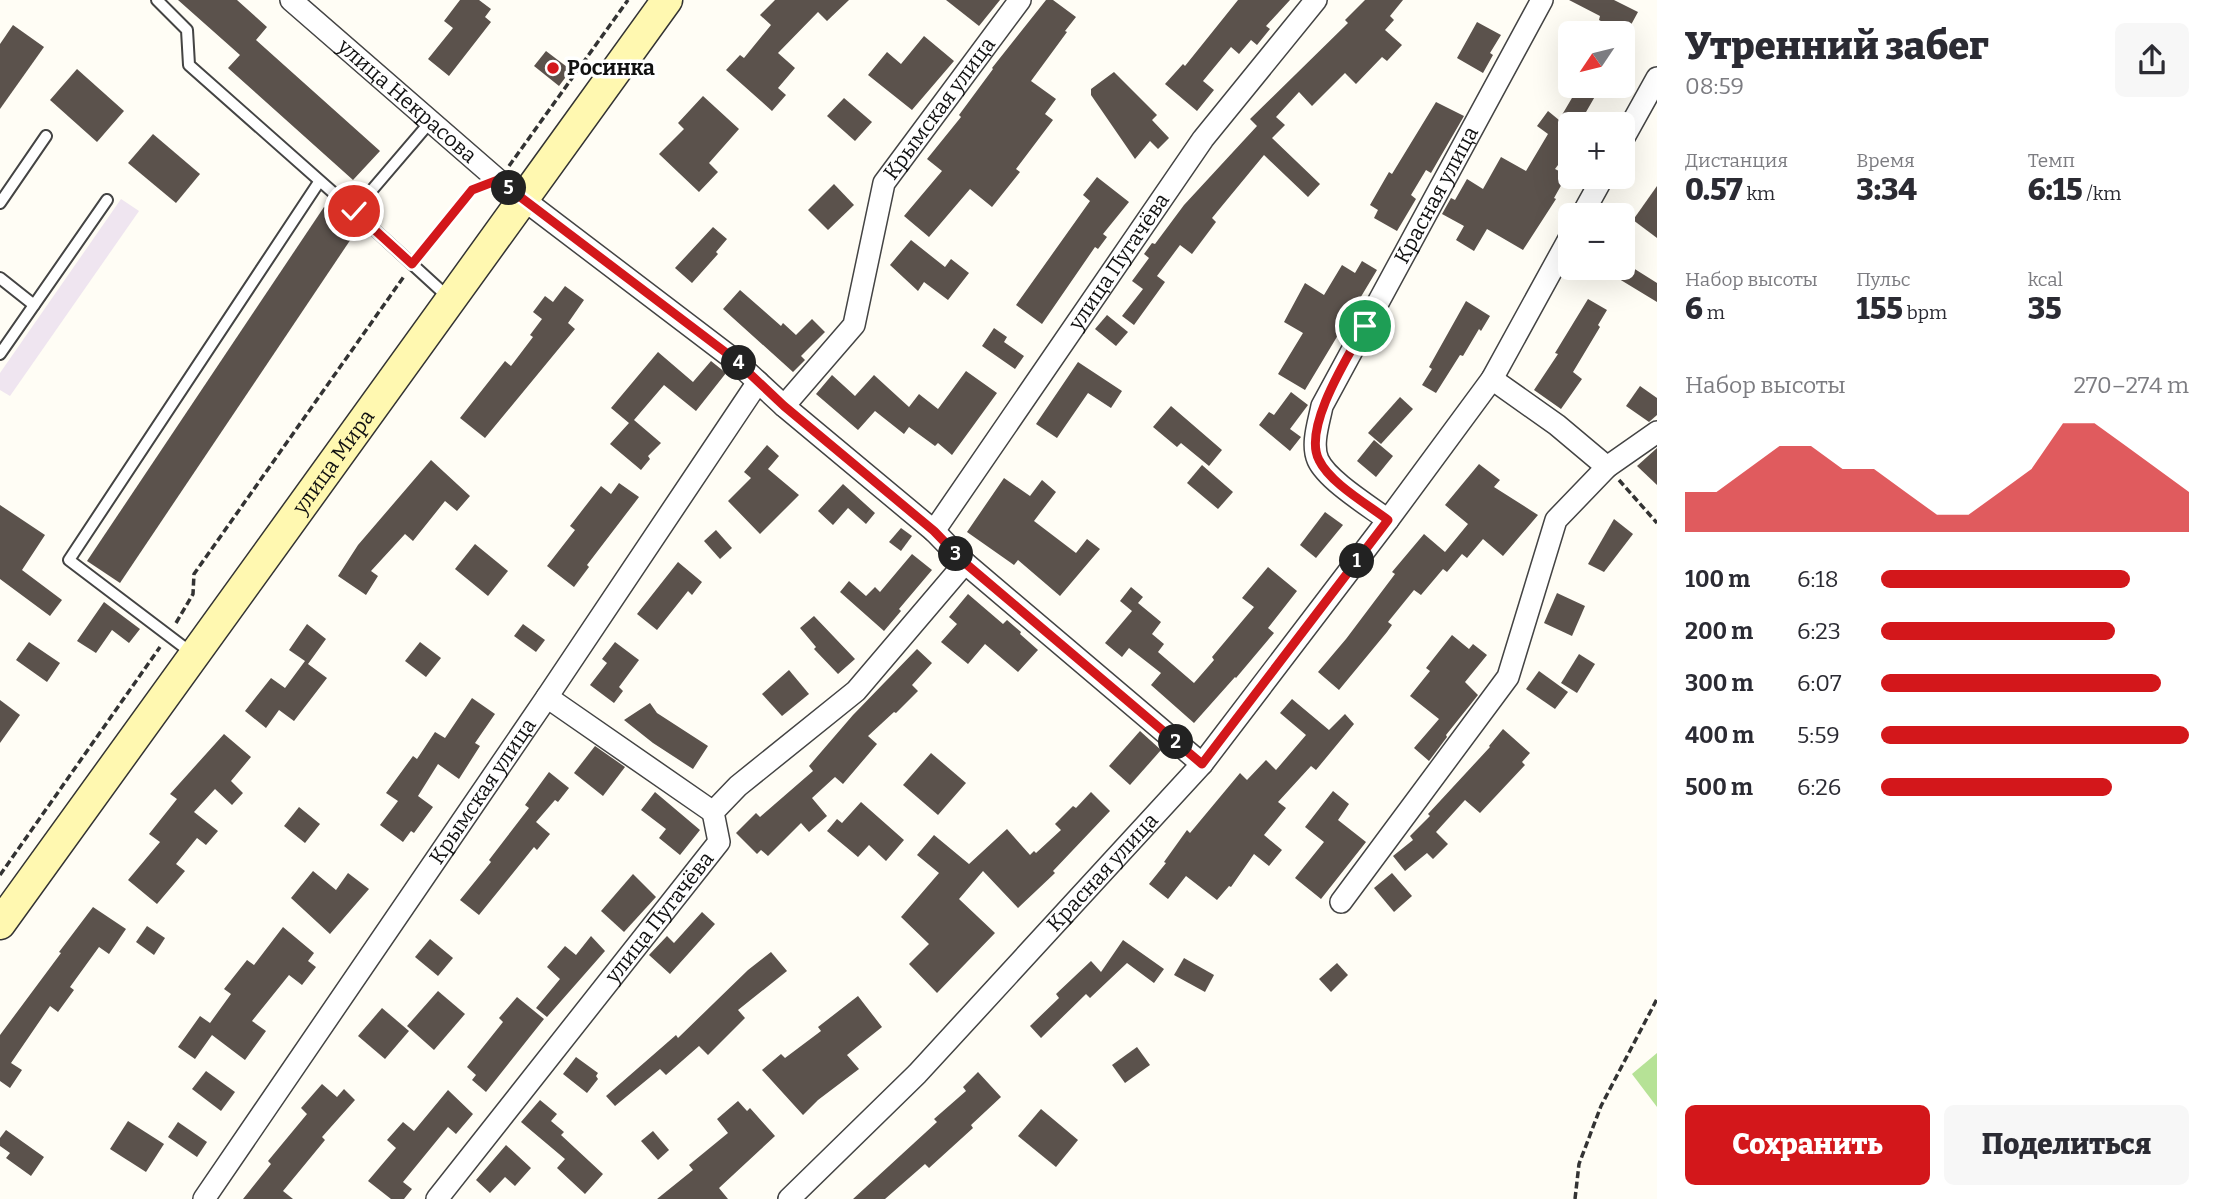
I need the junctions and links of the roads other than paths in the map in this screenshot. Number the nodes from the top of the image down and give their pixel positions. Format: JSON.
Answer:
{"nodes":[{"id":1,"x":157,"y":0,"type":"edge"},
{"id":2,"x":290,"y":0,"type":"edge"},
{"id":3,"x":667,"y":0,"type":"edge"},
{"id":4,"x":1020,"y":0,"type":"edge"},
{"id":5,"x":1316,"y":0,"type":"edge"},
{"id":6,"x":1542,"y":0,"type":"edge"},
{"id":7,"x":1657,"y":78,"type":"edge"},
{"id":8,"x":1635,"y":118,"type":"edge"},
{"id":9,"x":431,"y":121,"type":"junction"},
{"id":10,"x":46,"y":136,"type":"dead end"},
{"id":11,"x":318,"y":182,"type":"junction"},
{"id":12,"x":523,"y":198,"type":"junction"},
{"id":13,"x":107,"y":200,"type":"dead end"},
{"id":14,"x":0,"y":203,"type":"edge"},
{"id":15,"x":354,"y":211,"type":"junction"},
{"id":16,"x":1558,"y":259,"type":"edge"},
{"id":17,"x":0,"y":278,"type":"edge"},
{"id":18,"x":450,"y":299,"type":"junction"},
{"id":19,"x":33,"y":304,"type":"junction"},
{"id":20,"x":0,"y":354,"type":"edge"},
{"id":21,"x":1492,"y":379,"type":"junction"},
{"id":22,"x":758,"y":382,"type":"junction"},
{"id":23,"x":784,"y":406,"type":"junction"},
{"id":24,"x":1657,"y":432,"type":"edge"},
{"id":25,"x":1607,"y":467,"type":"junction"},
{"id":26,"x":1388,"y":520,"type":"junction"},
{"id":27,"x":934,"y":531,"type":"junction"},
{"id":28,"x":965,"y":563,"type":"junction"},
{"id":29,"x":195,"y":656,"type":"junction"},
{"id":30,"x":547,"y":697,"type":"junction"},
{"id":31,"x":1202,"y":764,"type":"junction"},
{"id":32,"x":713,"y":812,"type":"junction"},
{"id":33,"x":1341,"y":902,"type":"dead end"},
{"id":34,"x":0,"y":924,"type":"edge"},
{"id":35,"x":204,"y":1199,"type":"edge"},
{"id":36,"x":437,"y":1199,"type":"edge"},
{"id":37,"x":789,"y":1199,"type":"edge"}],
"edges":[{"from":1,"to":11,"type":"lane"},
{"from":2,"to":9,"type":"street","name":"улица Некрасова"},
{"from":3,"to":12,"type":"street","name":"улица Мира"},
{"from":4,"to":23,"type":"street","name":"Крымская улица"},
{"from":5,"to":27,"type":"street","name":"улица Пугачёва"},
{"from":6,"to":26,"type":"street","name":"Красная улица"},
{"from":7,"to":8,"type":"street"},
{"from":9,"to":12,"type":"street","name":"улица Некрасова"},
{"from":9,"to":15,"type":"lane"},
{"from":10,"to":14,"type":"lane"},
{"from":11,"to":15,"type":"lane"},
{"from":11,"to":29,"type":"lane"},
{"from":12,"to":18,"type":"street","name":"улица Мира"},
{"from":12,"to":22,"type":"street","name":"улица Некрасова"},
{"from":13,"to":19,"type":"lane"},
{"from":15,"to":18,"type":"lane"},
{"from":16,"to":21,"type":"street","name":"Красная улица"},
{"from":17,"to":19,"type":"lane"},
{"from":18,"to":29,"type":"street","name":"улица Мира"},
{"from":19,"to":20,"type":"lane"},
{"from":21,"to":25,"type":"street"},
{"from":21,"to":26,"type":"street","name":"Красная улица"},
{"from":22,"to":23,"type":"street","name":"улица Некрасова"},
{"from":22,"to":30,"type":"street","name":"Крымская улица"},
{"from":23,"to":27,"type":"street","name":"улица Некрасова"},
{"from":24,"to":25,"type":"street"},
{"from":25,"to":33,"type":"street"},
{"from":26,"to":31,"type":"street","name":"Красная улица"},
{"from":27,"to":28,"type":"street","name":"улица Некрасова"},
{"from":28,"to":31,"type":"street","name":"улица Некрасова"},
{"from":28,"to":32,"type":"street"},
{"from":29,"to":34,"type":"street","name":"улица Мира"},
{"from":30,"to":32,"type":"street"},
{"from":30,"to":35,"type":"street","name":"Крымская улица"},
{"from":31,"to":37,"type":"street","name":"Красная улица"},
{"from":32,"to":36,"type":"street","name":"улица Пугачёва"}]}
